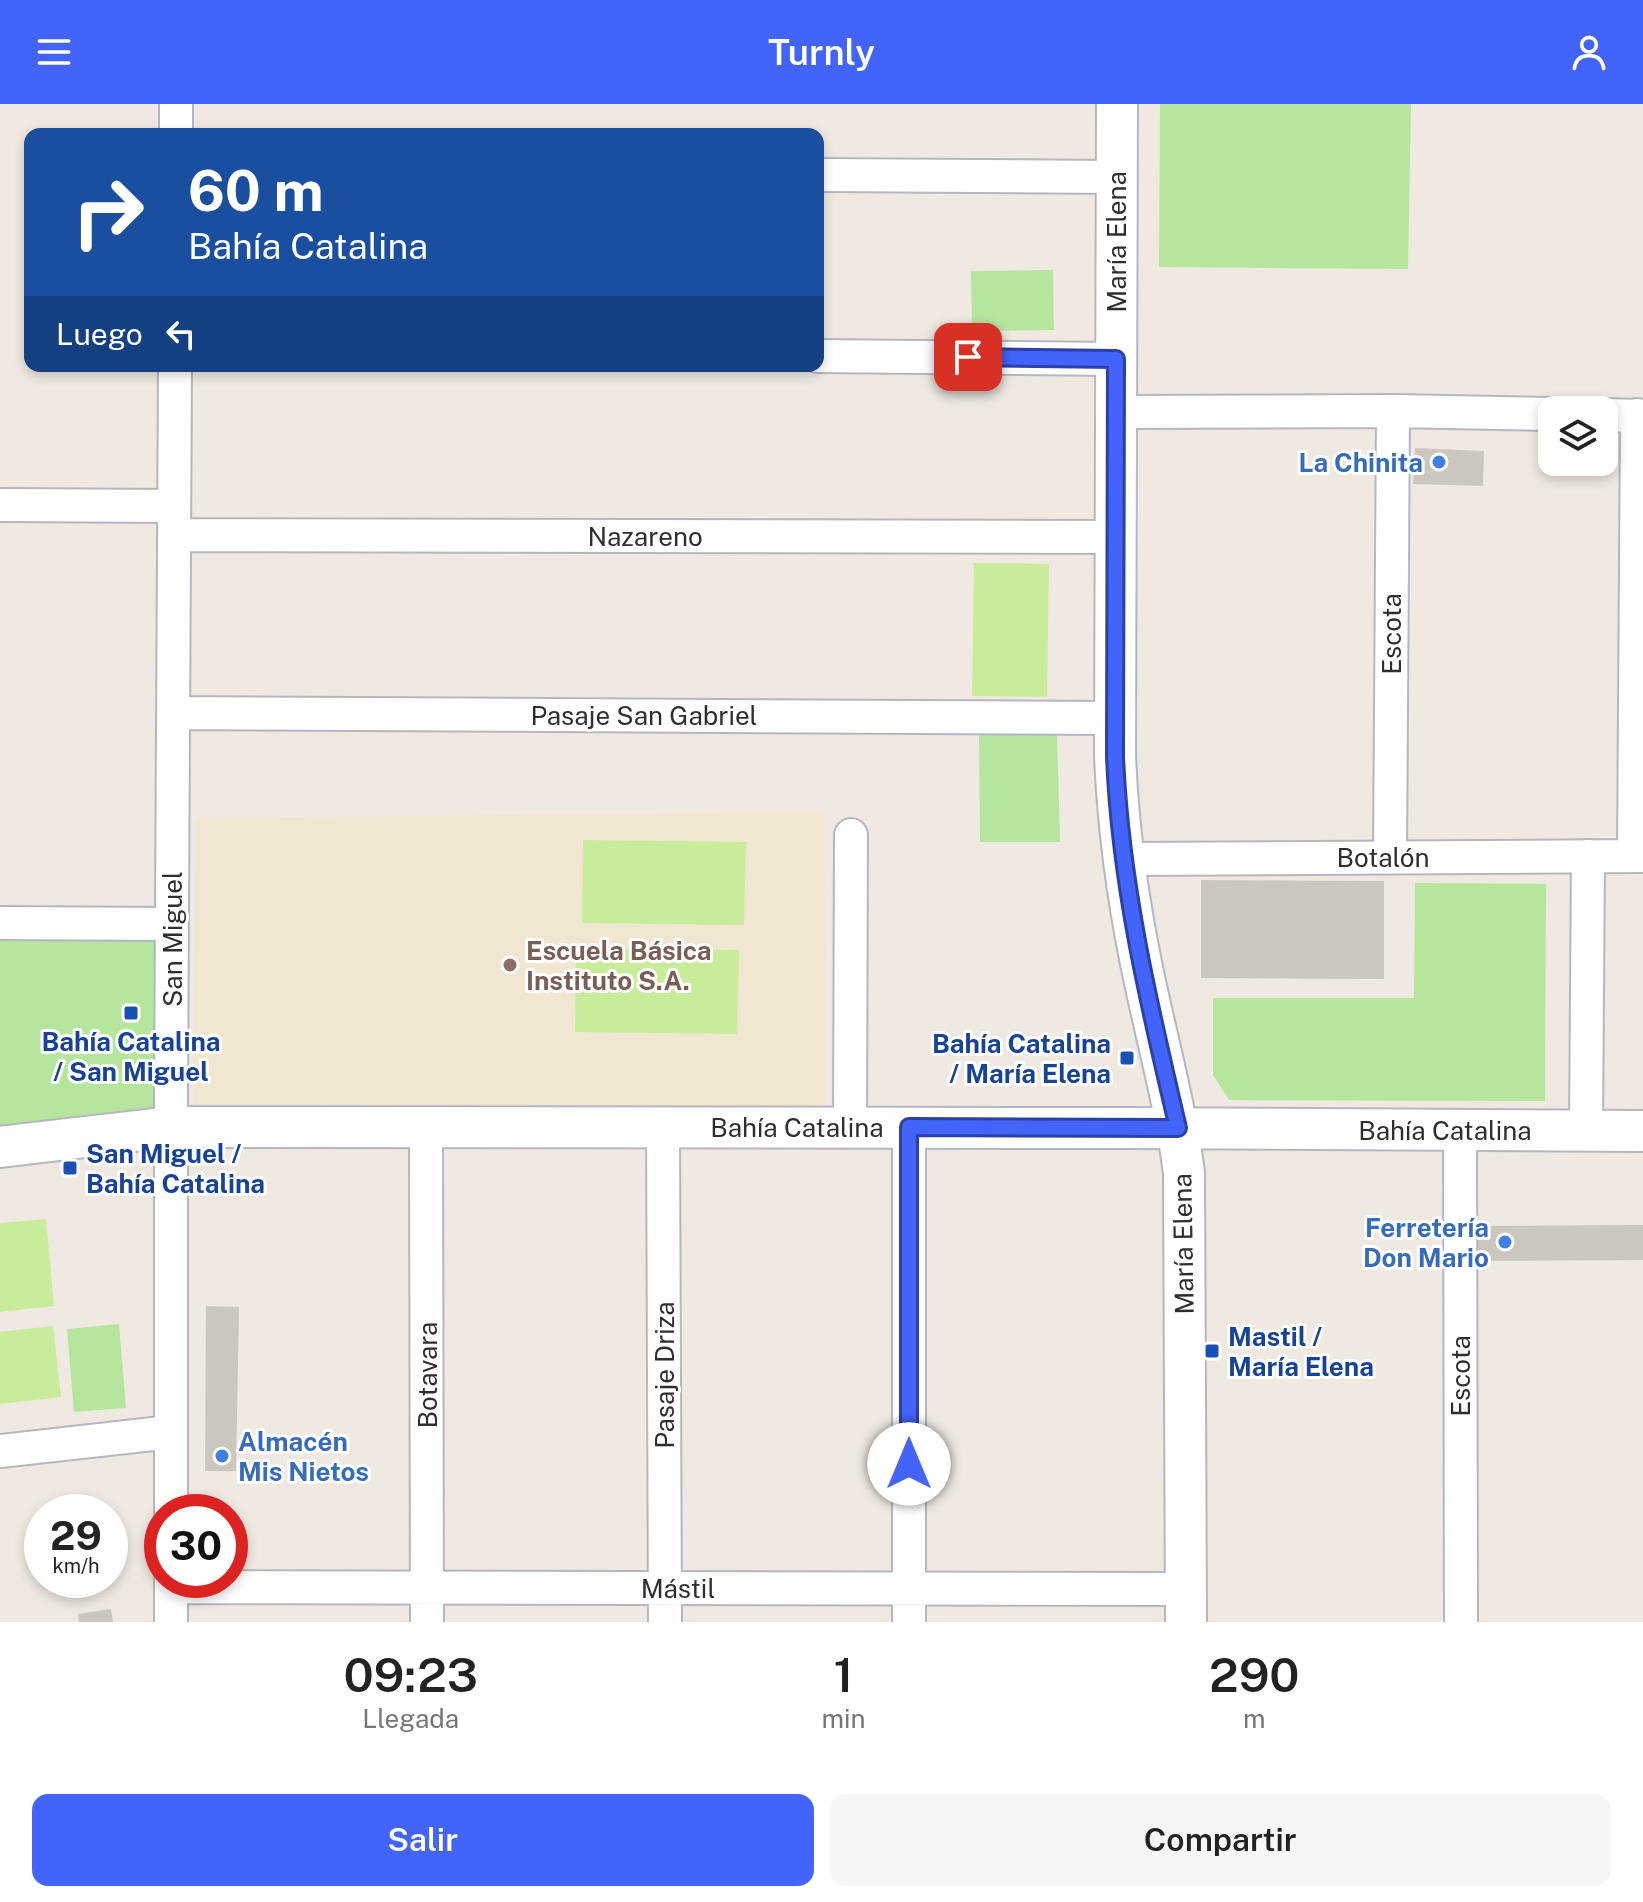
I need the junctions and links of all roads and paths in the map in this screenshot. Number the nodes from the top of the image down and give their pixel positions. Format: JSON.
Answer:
{"nodes":[{"id":1,"x":176,"y":104,"type":"edge"},
{"id":2,"x":1117,"y":104,"type":"edge"},
{"id":3,"x":176,"y":128,"type":"edge"},
{"id":4,"x":824,"y":175,"type":"edge"},
{"id":5,"x":1117,"y":177,"type":"junction"},
{"id":6,"x":824,"y":356,"type":"edge"},
{"id":7,"x":1116,"y":359,"type":"junction"},
{"id":8,"x":175,"y":372,"type":"edge"},
{"id":9,"x":1393,"y":411,"type":"junction"},
{"id":10,"x":1116,"y":412,"type":"junction"},
{"id":11,"x":1538,"y":414,"type":"edge"},
{"id":12,"x":1618,"y":415,"type":"edge"},
{"id":13,"x":1640,"y":416,"type":"edge"},
{"id":14,"x":0,"y":505,"type":"edge"},
{"id":15,"x":174,"y":520,"type":"junction"},
{"id":16,"x":1115,"y":537,"type":"junction"},
{"id":17,"x":173,"y":713,"type":"junction"},
{"id":18,"x":1115,"y":718,"type":"junction"},
{"id":19,"x":851,"y":835,"type":"dead end"},
{"id":20,"x":1588,"y":856,"type":"junction"},
{"id":21,"x":1639,"y":856,"type":"edge"},
{"id":22,"x":1390,"y":857,"type":"junction"},
{"id":23,"x":1123,"y":859,"type":"junction"},
{"id":24,"x":0,"y":923,"type":"edge"},
{"id":25,"x":172,"y":924,"type":"junction"},
{"id":26,"x":171,"y":1127,"type":"junction"},
{"id":27,"x":426,"y":1127,"type":"junction"},
{"id":28,"x":663,"y":1127,"type":"junction"},
{"id":29,"x":850,"y":1127,"type":"junction"},
{"id":30,"x":909,"y":1127,"type":"junction"},
{"id":31,"x":1178,"y":1128,"type":"junction"},
{"id":32,"x":1460,"y":1130,"type":"junction"},
{"id":33,"x":1586,"y":1131,"type":"junction"},
{"id":34,"x":1643,"y":1131,"type":"edge"},
{"id":35,"x":0,"y":1147,"type":"edge"},
{"id":36,"x":171,"y":1432,"type":"junction"},
{"id":37,"x":0,"y":1451,"type":"edge"},
{"id":38,"x":171,"y":1494,"type":"edge"},
{"id":39,"x":248,"y":1584,"type":"edge"},
{"id":40,"x":427,"y":1587,"type":"junction"},
{"id":41,"x":665,"y":1588,"type":"junction"},
{"id":42,"x":909,"y":1588,"type":"junction"},
{"id":43,"x":171,"y":1598,"type":"edge"},
{"id":44,"x":1186,"y":1605,"type":"edge"},
{"id":45,"x":171,"y":1622,"type":"edge"},
{"id":46,"x":427,"y":1622,"type":"edge"},
{"id":47,"x":665,"y":1622,"type":"edge"},
{"id":48,"x":909,"y":1622,"type":"edge"},
{"id":49,"x":1461,"y":1622,"type":"edge"}],
"edges":[{"from":1,"to":3,"type":"street"},
{"from":2,"to":5,"type":"street","name":"María Elena"},
{"from":4,"to":5,"type":"street"},
{"from":5,"to":7,"type":"street","name":"María Elena"},
{"from":6,"to":7,"type":"street"},
{"from":7,"to":10,"type":"street","name":"María Elena"},
{"from":8,"to":15,"type":"street","name":"San Miguel"},
{"from":9,"to":10,"type":"street"},
{"from":9,"to":11,"type":"street"},
{"from":9,"to":22,"type":"street","name":"Escota"},
{"from":10,"to":16,"type":"street","name":"María Elena"},
{"from":12,"to":13,"type":"street"},
{"from":13,"to":21,"type":"street"},
{"from":14,"to":15,"type":"street","name":"Nazareno"},
{"from":15,"to":16,"type":"street","name":"Nazareno"},
{"from":15,"to":17,"type":"street","name":"San Miguel"},
{"from":16,"to":18,"type":"street","name":"María Elena"},
{"from":17,"to":18,"type":"street","name":"Pasaje San Gabriel"},
{"from":17,"to":25,"type":"street","name":"San Miguel"},
{"from":18,"to":23,"type":"street","name":"María Elena"},
{"from":19,"to":29,"type":"street"},
{"from":20,"to":21,"type":"street","name":"Botalón"},
{"from":20,"to":22,"type":"street","name":"Botalón"},
{"from":20,"to":33,"type":"street"},
{"from":22,"to":23,"type":"street","name":"Botalón"},
{"from":23,"to":31,"type":"street","name":"María Elena"},
{"from":24,"to":25,"type":"street"},
{"from":25,"to":26,"type":"street","name":"San Miguel"},
{"from":26,"to":27,"type":"street","name":"Bahía Catalina"},
{"from":26,"to":35,"type":"street","name":"Bahía Catalina"},
{"from":26,"to":36,"type":"street","name":"San Miguel"},
{"from":27,"to":28,"type":"street","name":"Bahía Catalina"},
{"from":27,"to":40,"type":"street","name":"Botavara"},
{"from":28,"to":29,"type":"street","name":"Bahía Catalina"},
{"from":28,"to":41,"type":"street","name":"Pasaje Driza"},
{"from":29,"to":30,"type":"street","name":"Bahía Catalina"},
{"from":30,"to":31,"type":"street","name":"Bahía Catalina"},
{"from":30,"to":42,"type":"street"},
{"from":31,"to":32,"type":"street","name":"Bahía Catalina"},
{"from":31,"to":44,"type":"street","name":"María Elena"},
{"from":32,"to":33,"type":"street","name":"Bahía Catalina"},
{"from":32,"to":49,"type":"street","name":"Escota"},
{"from":33,"to":34,"type":"street","name":"Bahía Catalina"},
{"from":36,"to":37,"type":"street"},
{"from":36,"to":38,"type":"street","name":"San Miguel"},
{"from":39,"to":40,"type":"street","name":"Mástil"},
{"from":40,"to":41,"type":"street","name":"Mástil"},
{"from":40,"to":46,"type":"street","name":"Botavara"},
{"from":41,"to":42,"type":"street","name":"Mástil"},
{"from":41,"to":47,"type":"street","name":"Pasaje Driza"},
{"from":42,"to":44,"type":"street","name":"Mástil"},
{"from":42,"to":48,"type":"street"},
{"from":43,"to":45,"type":"street"}]}
